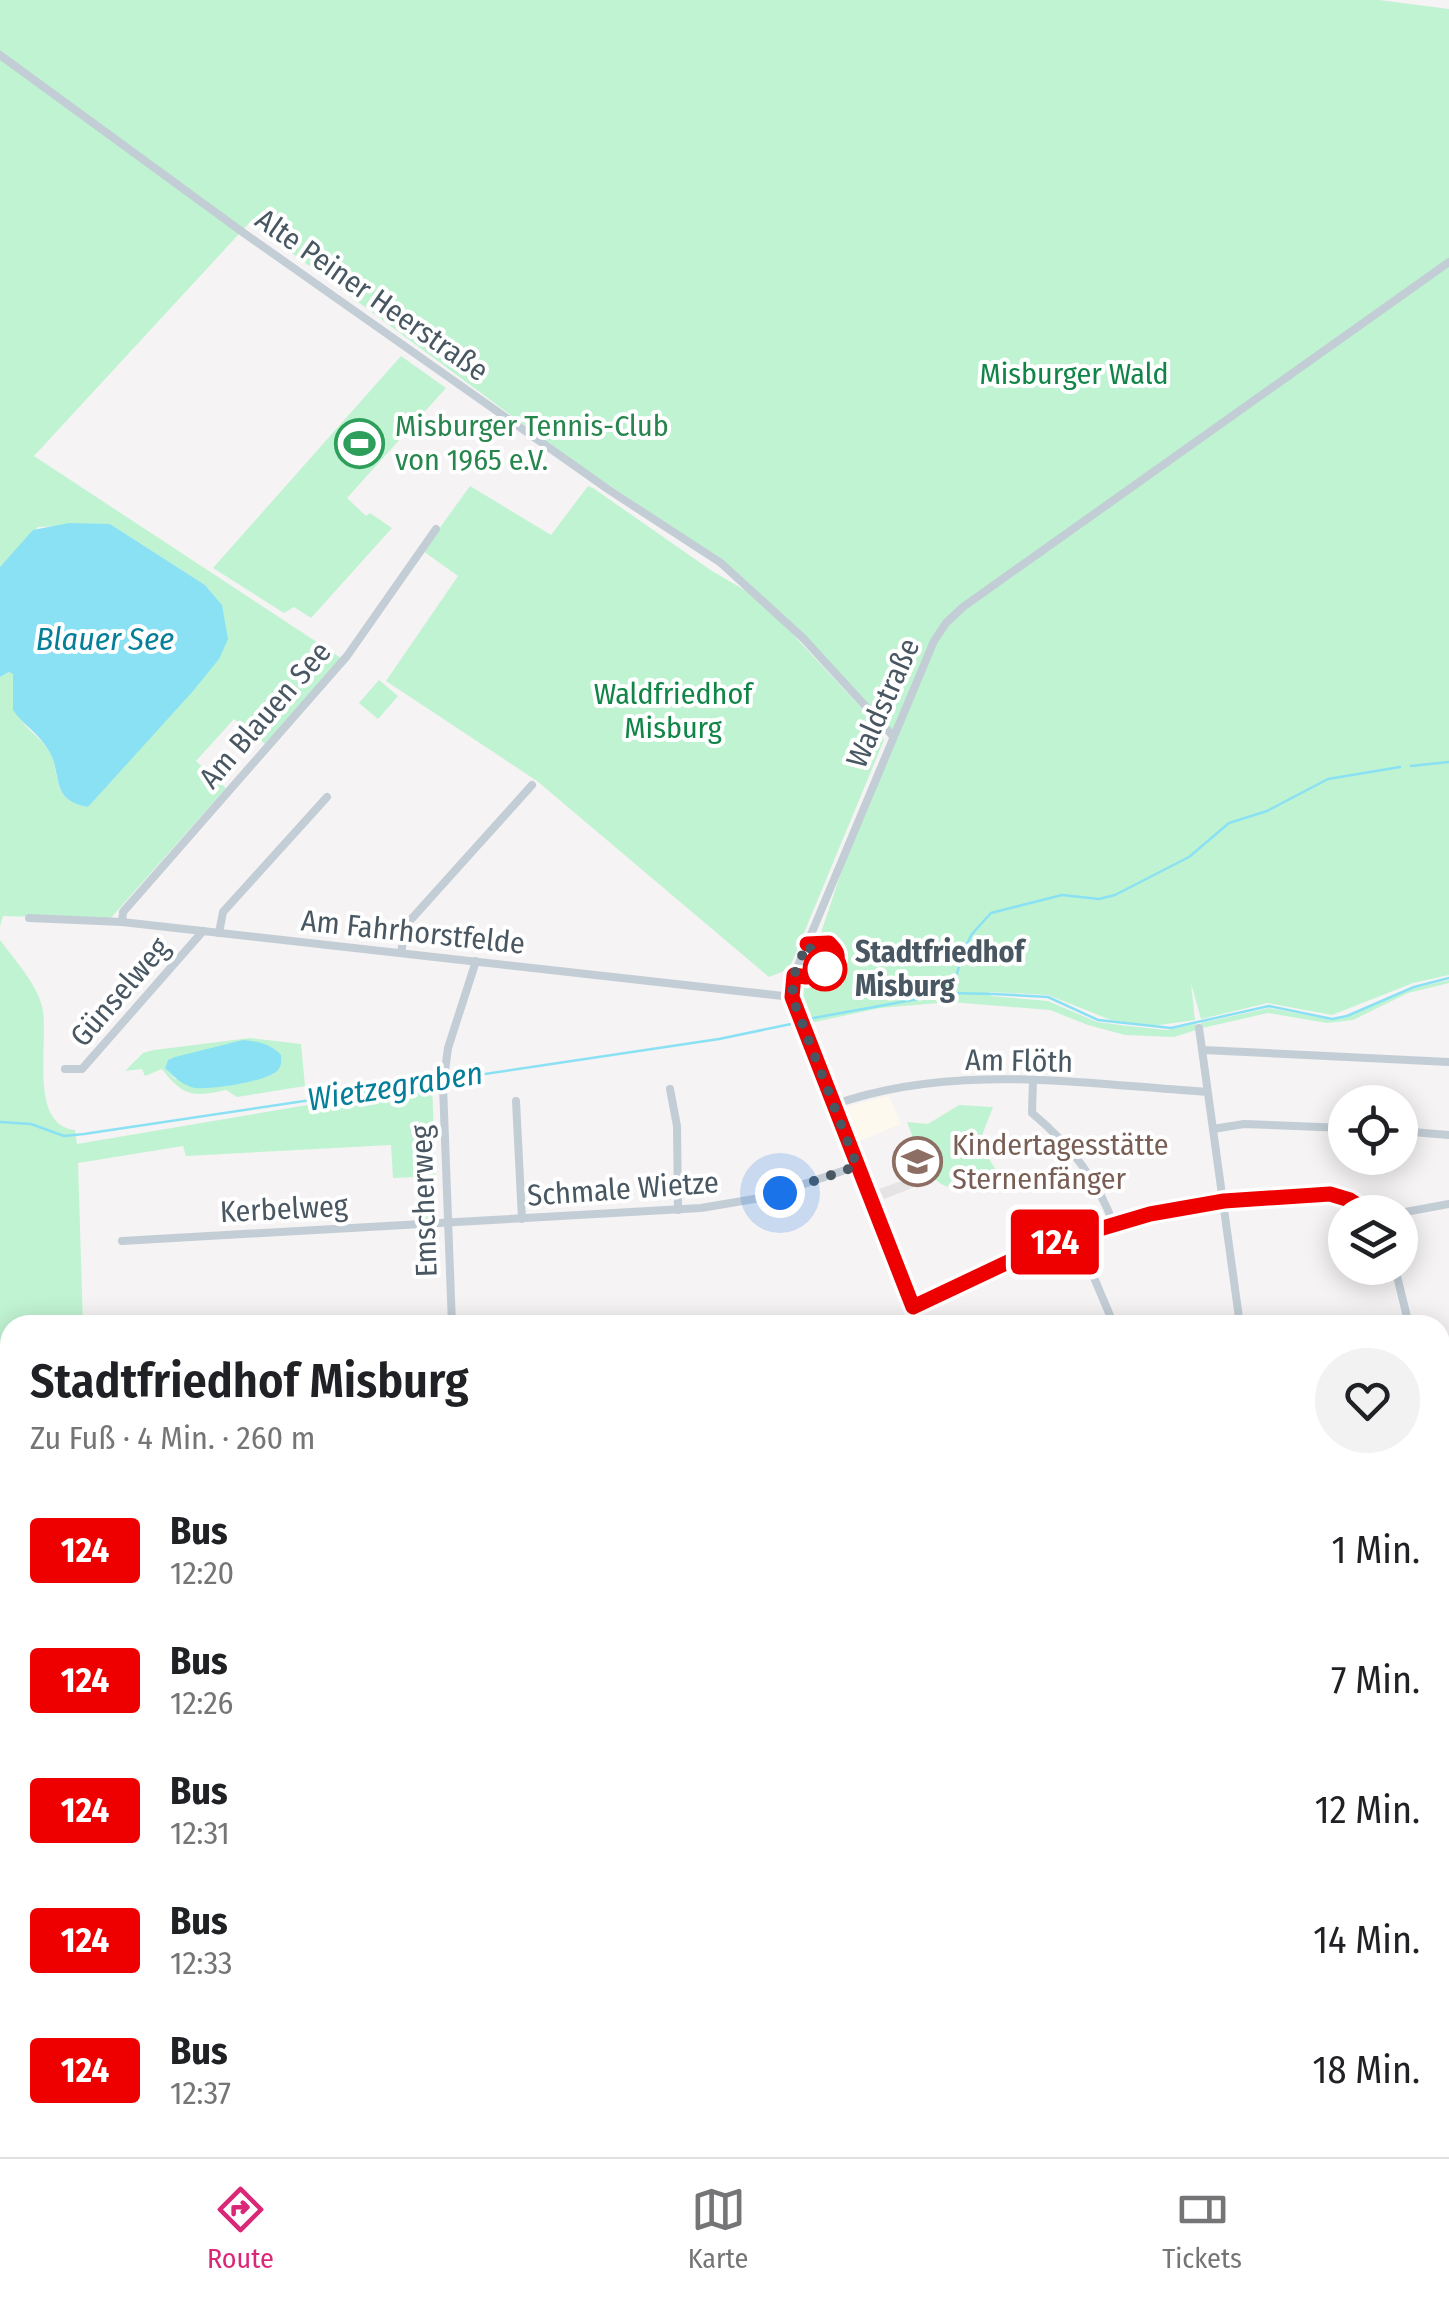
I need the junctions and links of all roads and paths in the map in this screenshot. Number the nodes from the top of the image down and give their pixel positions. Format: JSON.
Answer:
{"nodes":[{"id":1,"x":0,"y":55,"type":"edge"},
{"id":2,"x":1449,"y":262,"type":"edge"},
{"id":3,"x":436,"y":529,"type":"dead end"},
{"id":4,"x":892,"y":735,"type":"junction"},
{"id":5,"x":532,"y":786,"type":"dead end"},
{"id":6,"x":327,"y":798,"type":"dead end"},
{"id":7,"x":29,"y":918,"type":"dead end"},
{"id":8,"x":122,"y":922,"type":"junction"},
{"id":9,"x":203,"y":932,"type":"junction"},
{"id":10,"x":220,"y":933,"type":"junction"},
{"id":11,"x":401,"y":953,"type":"junction"},
{"id":12,"x":476,"y":961,"type":"junction"},
{"id":13,"x":792,"y":997,"type":"junction"},
{"id":14,"x":1200,"y":1028,"type":"dead end"},
{"id":15,"x":1203,"y":1050,"type":"junction"},
{"id":16,"x":1449,"y":1062,"type":"edge"},
{"id":17,"x":65,"y":1069,"type":"dead end"},
{"id":18,"x":1033,"y":1080,"type":"junction"},
{"id":19,"x":670,"y":1089,"type":"dead end"},
{"id":20,"x":1207,"y":1092,"type":"junction"},
{"id":21,"x":516,"y":1101,"type":"dead end"},
{"id":22,"x":833,"y":1105,"type":"junction"},
{"id":23,"x":1328,"y":1127,"type":"edge"},
{"id":24,"x":1213,"y":1129,"type":"junction"},
{"id":25,"x":1418,"y":1132,"type":"edge"},
{"id":26,"x":1449,"y":1135,"type":"edge"},
{"id":27,"x":857,"y":1166,"type":"junction"},
{"id":28,"x":1333,"y":1195,"type":"edge"},
{"id":29,"x":1224,"y":1201,"type":"junction"},
{"id":30,"x":1449,"y":1204,"type":"edge"},
{"id":31,"x":678,"y":1210,"type":"junction"},
{"id":32,"x":1418,"y":1210,"type":"edge"},
{"id":33,"x":522,"y":1219,"type":"junction"},
{"id":34,"x":447,"y":1224,"type":"junction"},
{"id":35,"x":1113,"y":1224,"type":"junction"},
{"id":36,"x":1076,"y":1235,"type":"junction"},
{"id":37,"x":122,"y":1241,"type":"dead end"},
{"id":38,"x":1399,"y":1285,"type":"edge"},
{"id":39,"x":913,"y":1307,"type":"junction"},
{"id":40,"x":452,"y":1315,"type":"edge"},
{"id":41,"x":916,"y":1315,"type":"edge"},
{"id":42,"x":1110,"y":1315,"type":"edge"},
{"id":43,"x":1239,"y":1315,"type":"edge"},
{"id":44,"x":1407,"y":1315,"type":"edge"}],
"edges":[{"from":1,"to":4,"type":"street","name":"Alte Peiner Heerstraße"},
{"from":2,"to":4,"type":"street","name":"Waldstraße"},
{"from":3,"to":8,"type":"street","name":"Am Blauen See"},
{"from":4,"to":13,"type":"street","name":"Waldstraße"},
{"from":5,"to":11,"type":"street"},
{"from":6,"to":10,"type":"street"},
{"from":7,"to":8,"type":"street","name":"Am Fahrhorstfelde"},
{"from":8,"to":9,"type":"street","name":"Am Fahrhorstfelde"},
{"from":9,"to":10,"type":"street","name":"Am Fahrhorstfelde"},
{"from":9,"to":17,"type":"street","name":"Günselweg"},
{"from":10,"to":11,"type":"street","name":"Am Fahrhorstfelde"},
{"from":11,"to":12,"type":"street","name":"Am Fahrhorstfelde"},
{"from":12,"to":13,"type":"street","name":"Am Fahrhorstfelde"},
{"from":12,"to":34,"type":"street","name":"Emscherweg"},
{"from":13,"to":22,"type":"street"},
{"from":14,"to":15,"type":"street"},
{"from":15,"to":16,"type":"street"},
{"from":15,"to":20,"type":"street"},
{"from":18,"to":20,"type":"street","name":"Am Flöth"},
{"from":18,"to":22,"type":"street","name":"Am Flöth"},
{"from":18,"to":35,"type":"street"},
{"from":19,"to":31,"type":"street"},
{"from":20,"to":24,"type":"street"},
{"from":21,"to":33,"type":"street"},
{"from":22,"to":27,"type":"street"},
{"from":23,"to":24,"type":"street"},
{"from":24,"to":29,"type":"street"},
{"from":25,"to":26,"type":"street"},
{"from":27,"to":31,"type":"street","name":"Schmale Wietze"},
{"from":27,"to":39,"type":"street"},
{"from":28,"to":29,"type":"street"},
{"from":29,"to":35,"type":"street"},
{"from":29,"to":43,"type":"street"},
{"from":30,"to":32,"type":"street"},
{"from":31,"to":33,"type":"street","name":"Schmale Wietze"},
{"from":33,"to":34,"type":"street","name":"Schmale Wietze"},
{"from":34,"to":37,"type":"street","name":"Kerbelweg"},
{"from":34,"to":40,"type":"street","name":"Emscherweg"},
{"from":35,"to":36,"type":"street"},
{"from":36,"to":39,"type":"street"},
{"from":36,"to":42,"type":"street"},
{"from":38,"to":44,"type":"street"},
{"from":39,"to":41,"type":"street"}]}
